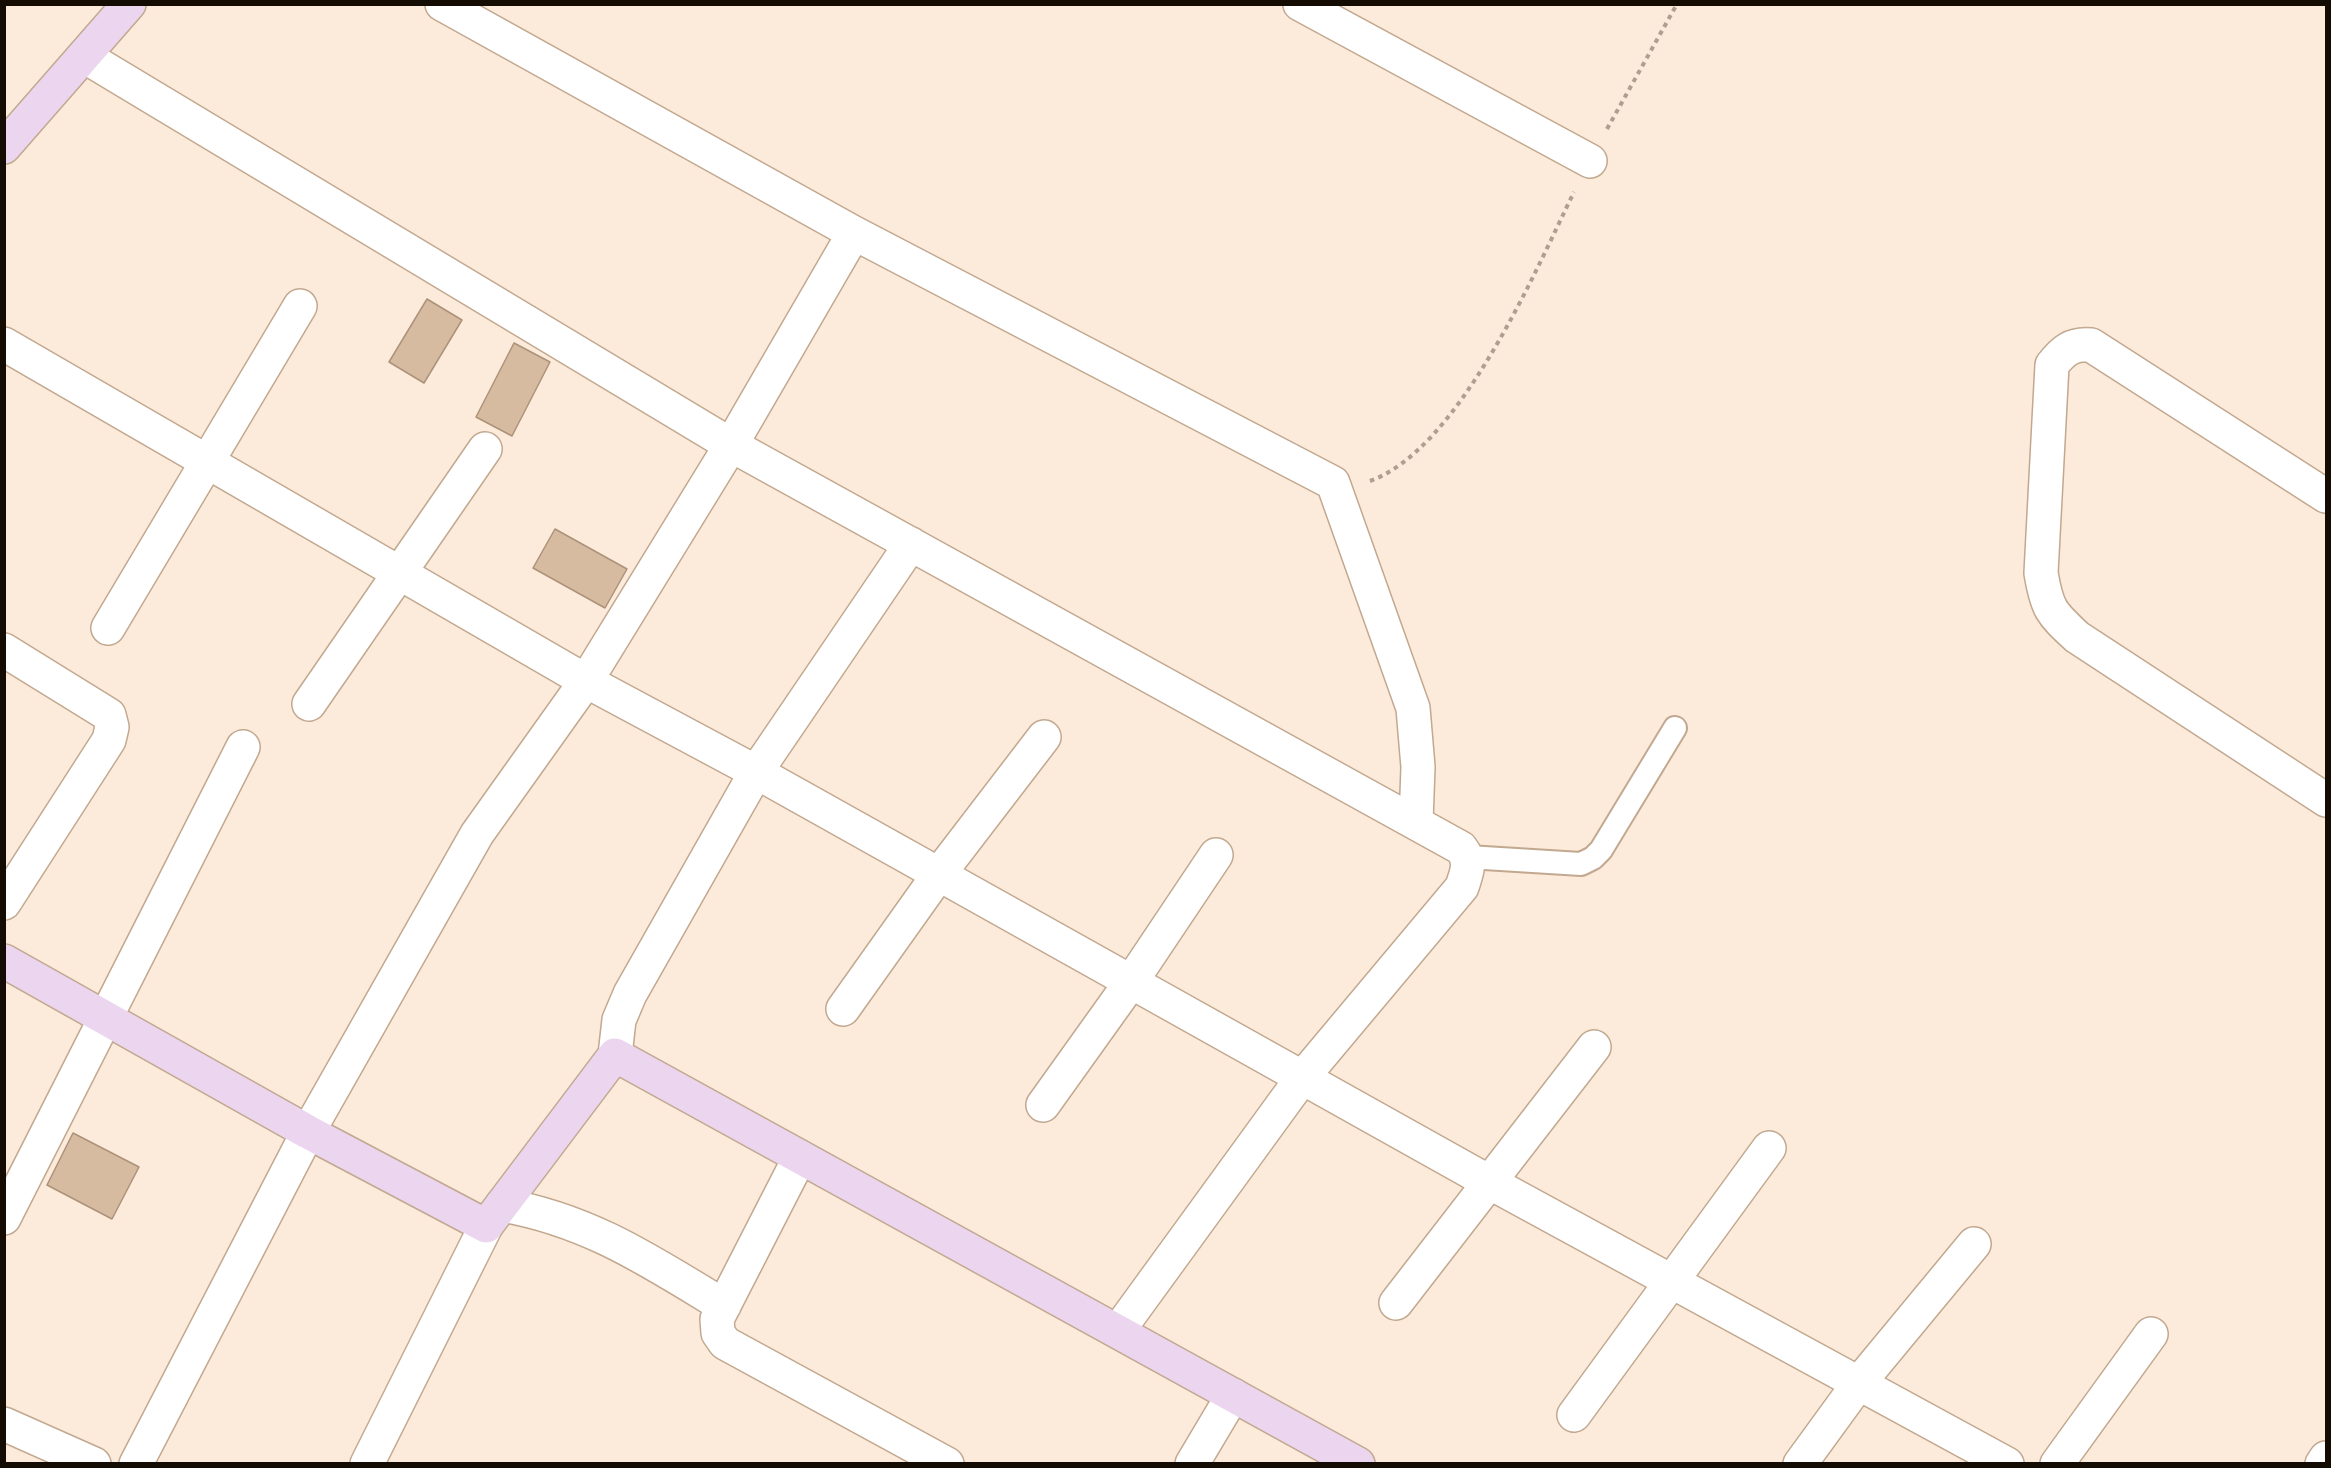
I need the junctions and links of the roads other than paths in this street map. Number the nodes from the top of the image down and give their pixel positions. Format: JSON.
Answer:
{"nodes":[{"id":1,"x":442,"y":4,"type":"edge"},
{"id":2,"x":1300,"y":4,"type":"edge"},
{"id":3,"x":118,"y":8,"type":"edge"},
{"id":4,"x":84,"y":56,"type":"junction"},
{"id":5,"x":4,"y":147,"type":"edge"},
{"id":6,"x":1590,"y":161,"type":"road end"},
{"id":7,"x":854,"y":233,"type":"junction"},
{"id":8,"x":300,"y":306,"type":"dead end"},
{"id":9,"x":4,"y":344,"type":"edge"},
{"id":10,"x":731,"y":445,"type":"junction"},
{"id":11,"x":484,"y":449,"type":"dead end"},
{"id":12,"x":205,"y":463,"type":"junction"},
{"id":13,"x":2326,"y":496,"type":"edge"},
{"id":14,"x":911,"y":544,"type":"junction"},
{"id":15,"x":398,"y":573,"type":"junction"},
{"id":16,"x":108,"y":628,"type":"dead end"},
{"id":17,"x":4,"y":650,"type":"edge"},
{"id":18,"x":586,"y":681,"type":"junction"},
{"id":19,"x":309,"y":704,"type":"dead end"},
{"id":20,"x":1675,"y":728,"type":"dead end"},
{"id":21,"x":1044,"y":737,"type":"dead end"},
{"id":22,"x":243,"y":747,"type":"dead end"},
{"id":23,"x":756,"y":772,"type":"junction"},
{"id":24,"x":2326,"y":800,"type":"edge"},
{"id":25,"x":1416,"y":822,"type":"junction"},
{"id":26,"x":1216,"y":855,"type":"dead end"},
{"id":27,"x":1468,"y":857,"type":"junction"},
{"id":28,"x":939,"y":874,"type":"junction"},
{"id":29,"x":4,"y":903,"type":"edge"},
{"id":30,"x":4,"y":961,"type":"edge"},
{"id":31,"x":1131,"y":982,"type":"junction"},
{"id":32,"x":843,"y":1009,"type":"dead end"},
{"id":33,"x":105,"y":1017,"type":"junction"},
{"id":34,"x":1594,"y":1047,"type":"dead end"},
{"id":35,"x":615,"y":1055,"type":"junction"},
{"id":36,"x":1302,"y":1078,"type":"junction"},
{"id":37,"x":1043,"y":1105,"type":"dead end"},
{"id":38,"x":308,"y":1132,"type":"junction"},
{"id":39,"x":1769,"y":1148,"type":"dead end"},
{"id":40,"x":800,"y":1157,"type":"junction"},
{"id":41,"x":1489,"y":1182,"type":"junction"},
{"id":42,"x":494,"y":1216,"type":"junction"},
{"id":43,"x":4,"y":1218,"type":"edge"},
{"id":44,"x":1974,"y":1244,"type":"dead end"},
{"id":45,"x":1673,"y":1282,"type":"junction"},
{"id":46,"x":1396,"y":1303,"type":"dead end"},
{"id":47,"x":724,"y":1306,"type":"junction"},
{"id":48,"x":1118,"y":1331,"type":"junction"},
{"id":49,"x":2151,"y":1334,"type":"dead end"},
{"id":50,"x":1859,"y":1383,"type":"junction"},
{"id":51,"x":1233,"y":1395,"type":"junction"},
{"id":52,"x":1574,"y":1415,"type":"dead end"},
{"id":53,"x":4,"y":1424,"type":"edge"},
{"id":54,"x":2326,"y":1458,"type":"edge"},
{"id":55,"x":94,"y":1464,"type":"edge"},
{"id":56,"x":136,"y":1464,"type":"edge"},
{"id":57,"x":367,"y":1464,"type":"edge"},
{"id":58,"x":947,"y":1464,"type":"edge"},
{"id":59,"x":1192,"y":1464,"type":"edge"},
{"id":60,"x":1358,"y":1464,"type":"edge"},
{"id":61,"x":1800,"y":1464,"type":"edge"},
{"id":62,"x":2007,"y":1464,"type":"edge"},
{"id":63,"x":2056,"y":1464,"type":"edge"},
{"id":64,"x":2322,"y":1464,"type":"edge"}],
"edges":[{"from":1,"to":7,"type":"street"},
{"from":2,"to":6,"type":"street"},
{"from":3,"to":4,"type":"street"},
{"from":4,"to":5,"type":"street"},
{"from":4,"to":10,"type":"street"},
{"from":7,"to":10,"type":"street"},
{"from":7,"to":25,"type":"street"},
{"from":8,"to":12,"type":"street"},
{"from":9,"to":12,"type":"street"},
{"from":10,"to":14,"type":"street"},
{"from":10,"to":18,"type":"street"},
{"from":11,"to":15,"type":"street"},
{"from":12,"to":15,"type":"street"},
{"from":12,"to":16,"type":"street"},
{"from":13,"to":24,"type":"street"},
{"from":14,"to":23,"type":"street"},
{"from":14,"to":25,"type":"street"},
{"from":15,"to":18,"type":"street"},
{"from":15,"to":19,"type":"street"},
{"from":17,"to":29,"type":"street"},
{"from":18,"to":23,"type":"street"},
{"from":18,"to":38,"type":"street"},
{"from":20,"to":27,"type":"lane"},
{"from":21,"to":28,"type":"street"},
{"from":22,"to":33,"type":"street"},
{"from":23,"to":28,"type":"street"},
{"from":23,"to":35,"type":"street"},
{"from":25,"to":27,"type":"street"},
{"from":26,"to":31,"type":"street"},
{"from":27,"to":36,"type":"street"},
{"from":28,"to":31,"type":"street"},
{"from":28,"to":32,"type":"street"},
{"from":30,"to":33,"type":"street"},
{"from":31,"to":36,"type":"street"},
{"from":31,"to":37,"type":"street"},
{"from":33,"to":38,"type":"street"},
{"from":33,"to":43,"type":"street"},
{"from":34,"to":41,"type":"street"},
{"from":35,"to":40,"type":"street"},
{"from":35,"to":42,"type":"street"},
{"from":36,"to":41,"type":"street"},
{"from":36,"to":48,"type":"street"},
{"from":38,"to":42,"type":"street"},
{"from":38,"to":56,"type":"street"},
{"from":39,"to":45,"type":"street"},
{"from":40,"to":47,"type":"street"},
{"from":40,"to":48,"type":"street"},
{"from":41,"to":45,"type":"street"},
{"from":41,"to":46,"type":"street"},
{"from":42,"to":47,"type":"street"},
{"from":42,"to":57,"type":"street"},
{"from":44,"to":50,"type":"street"},
{"from":45,"to":50,"type":"street"},
{"from":45,"to":52,"type":"street"},
{"from":47,"to":58,"type":"street"},
{"from":48,"to":51,"type":"street"},
{"from":49,"to":63,"type":"street"},
{"from":50,"to":61,"type":"street"},
{"from":50,"to":62,"type":"street"},
{"from":51,"to":59,"type":"street"},
{"from":51,"to":60,"type":"street"},
{"from":53,"to":55,"type":"street"},
{"from":54,"to":64,"type":"street"}]}
